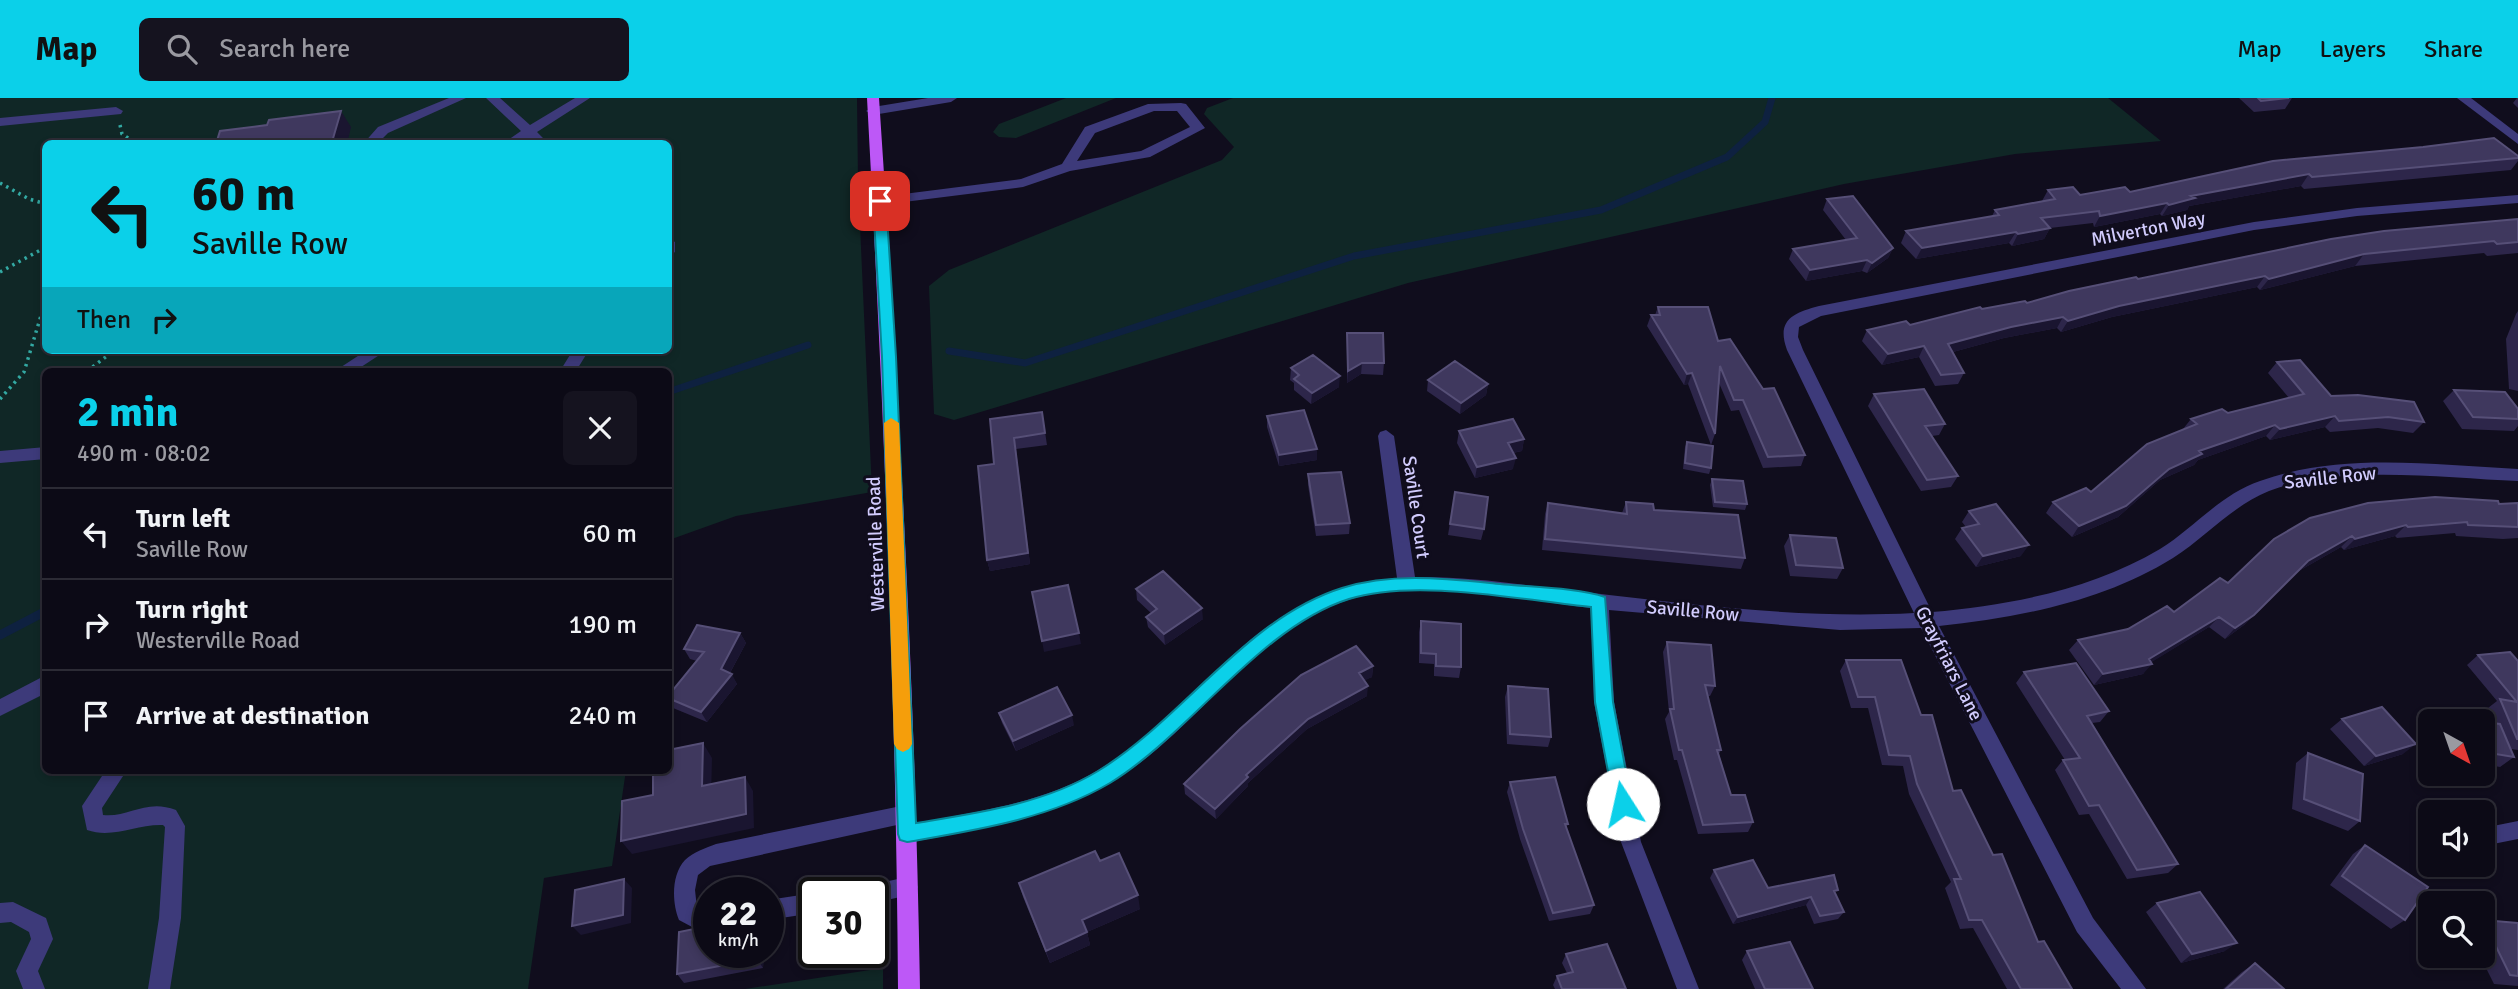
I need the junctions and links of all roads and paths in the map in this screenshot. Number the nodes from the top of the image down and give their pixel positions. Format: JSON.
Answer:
{"nodes":[{"id":1,"x":460,"y":98,"type":"edge"},
{"id":2,"x":492,"y":98,"type":"edge"},
{"id":3,"x":584,"y":98,"type":"edge"},
{"id":4,"x":951,"y":98,"type":"edge"},
{"id":5,"x":2463,"y":98,"type":"edge"},
{"id":6,"x":873,"y":105,"type":"edge"},
{"id":7,"x":116,"y":111,"type":"dead end"},
{"id":8,"x":0,"y":122,"type":"edge"},
{"id":9,"x":528,"y":130,"type":"junction"},
{"id":10,"x":373,"y":140,"type":"edge"},
{"id":11,"x":514,"y":140,"type":"edge"},
{"id":12,"x":539,"y":140,"type":"edge"},
{"id":13,"x":2518,"y":141,"type":"edge"},
{"id":14,"x":1067,"y":167,"type":"junction"},
{"id":15,"x":0,"y":183,"type":"edge"},
{"id":16,"x":2518,"y":199,"type":"edge"},
{"id":17,"x":880,"y":201,"type":"junction"},
{"id":18,"x":42,"y":203,"type":"edge"},
{"id":19,"x":42,"y":249,"type":"edge"},
{"id":20,"x":0,"y":272,"type":"edge"},
{"id":21,"x":42,"y":312,"type":"edge"},
{"id":22,"x":1792,"y":325,"type":"joint"},
{"id":23,"x":110,"y":354,"type":"edge"},
{"id":24,"x":372,"y":354,"type":"edge"},
{"id":25,"x":91,"y":368,"type":"edge"},
{"id":26,"x":348,"y":368,"type":"edge"},
{"id":27,"x":0,"y":399,"type":"edge"},
{"id":28,"x":1386,"y":436,"type":"dead end"},
{"id":29,"x":42,"y":453,"type":"edge"},
{"id":30,"x":0,"y":457,"type":"edge"},
{"id":31,"x":2518,"y":475,"type":"edge"},
{"id":32,"x":1407,"y":585,"type":"junction"},
{"id":33,"x":1600,"y":602,"type":"junction"},
{"id":34,"x":1926,"y":619,"type":"junction"},
{"id":35,"x":42,"y":685,"type":"edge"},
{"id":36,"x":0,"y":708,"type":"edge"},
{"id":37,"x":114,"y":774,"type":"edge"},
{"id":38,"x":906,"y":824,"type":"junction"},
{"id":39,"x":2518,"y":830,"type":"edge"},
{"id":40,"x":2495,"y":835,"type":"edge"},
{"id":41,"x":907,"y":887,"type":"junction"},
{"id":42,"x":889,"y":890,"type":"edge"},
{"id":43,"x":0,"y":914,"type":"edge"},
{"id":44,"x":693,"y":917,"type":"edge"},
{"id":45,"x":34,"y":989,"type":"edge"},
{"id":46,"x":159,"y":989,"type":"edge"},
{"id":47,"x":909,"y":989,"type":"edge"},
{"id":48,"x":1688,"y":989,"type":"edge"},
{"id":49,"x":2135,"y":989,"type":"edge"}],
"edges":[{"from":1,"to":10,"type":"street"},
{"from":2,"to":9,"type":"street"},
{"from":3,"to":9,"type":"street"},
{"from":4,"to":6,"type":"street"},
{"from":5,"to":13,"type":"street"},
{"from":6,"to":17,"type":"main road","name":"Westerville Road"},
{"from":7,"to":8,"type":"street"},
{"from":9,"to":11,"type":"street"},
{"from":9,"to":12,"type":"street"},
{"from":14,"to":14,"type":"street"},
{"from":14,"to":17,"type":"street"},
{"from":15,"to":18,"type":"path"},
{"from":16,"to":22,"type":"street","name":"Milverton Way"},
{"from":17,"to":38,"type":"main road","name":"Westerville Road"},
{"from":19,"to":20,"type":"path"},
{"from":21,"to":27,"type":"path"},
{"from":22,"to":34,"type":"street","name":"Grayfriars Lane"},
{"from":23,"to":25,"type":"path"},
{"from":24,"to":26,"type":"street"},
{"from":28,"to":32,"type":"street","name":"Saville Court"},
{"from":29,"to":30,"type":"street"},
{"from":31,"to":34,"type":"street","name":"Saville Row"},
{"from":32,"to":33,"type":"street","name":"Saville Row"},
{"from":32,"to":38,"type":"street","name":"Saville Row"},
{"from":33,"to":34,"type":"street","name":"Saville Row"},
{"from":33,"to":48,"type":"street"},
{"from":34,"to":49,"type":"street","name":"Grayfriars Lane"},
{"from":35,"to":36,"type":"street"},
{"from":37,"to":46,"type":"street"},
{"from":38,"to":41,"type":"main road","name":"Westerville Road"},
{"from":38,"to":44,"type":"street","name":"Saville Row"},
{"from":39,"to":40,"type":"street"},
{"from":41,"to":42,"type":"street"},
{"from":41,"to":47,"type":"main road","name":"Westerville Road"},
{"from":43,"to":45,"type":"street"}]}
